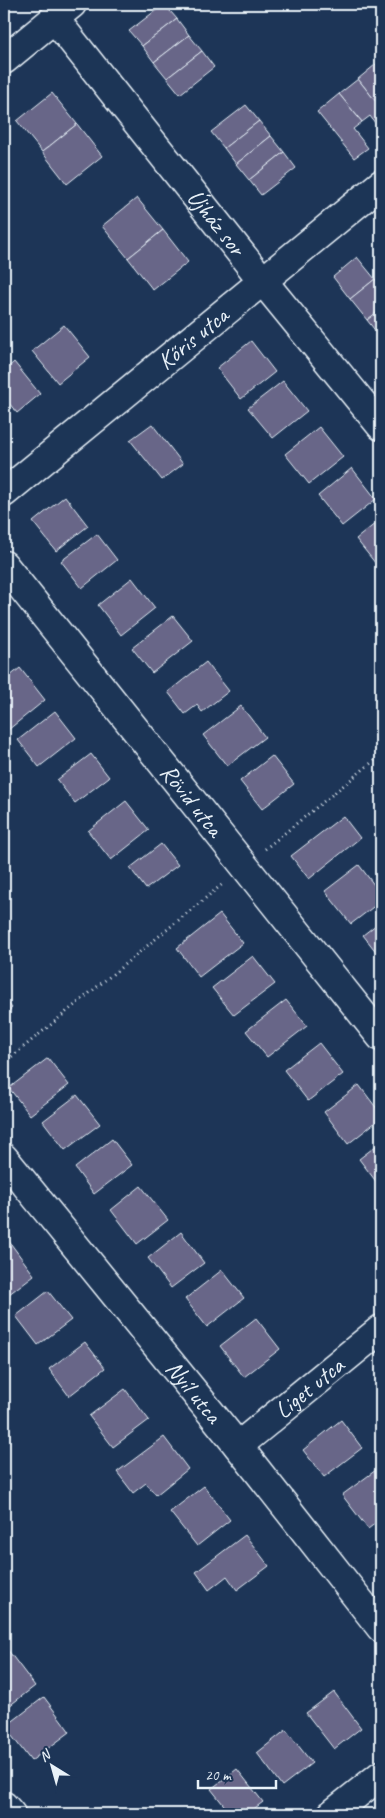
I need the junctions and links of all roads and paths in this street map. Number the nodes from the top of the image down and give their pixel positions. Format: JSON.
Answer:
{"nodes":[{"id":1,"x":63,"y":11,"type":"edge"},
{"id":2,"x":4,"y":60,"type":"edge"},
{"id":3,"x":381,"y":184,"type":"edge"},
{"id":4,"x":262,"y":280,"type":"junction"},
{"id":5,"x":381,"y":426,"type":"edge"},
{"id":6,"x":4,"y":493,"type":"edge"},
{"id":7,"x":4,"y":565,"type":"edge"},
{"id":8,"x":381,"y":755,"type":"edge"},
{"id":9,"x":245,"y":865,"type":"junction"},
{"id":10,"x":381,"y":1037,"type":"edge"},
{"id":11,"x":4,"y":1063,"type":"edge"},
{"id":12,"x":4,"y":1158,"type":"edge"},
{"id":13,"x":381,"y":1329,"type":"edge"},
{"id":14,"x":238,"y":1446,"type":"junction"},
{"id":15,"x":381,"y":1628,"type":"edge"},
{"id":16,"x":381,"y":1775,"type":"edge"},
{"id":17,"x":4,"y":1806,"type":"edge"},
{"id":18,"x":11,"y":1814,"type":"edge"},
{"id":19,"x":332,"y":1814,"type":"edge"}],
"edges":[{"from":1,"to":2,"type":"street"},
{"from":1,"to":4,"type":"street","name":"Újház sor"},
{"from":3,"to":4,"type":"street","name":"Kőris utca"},
{"from":4,"to":5,"type":"street","name":"Újház sor"},
{"from":4,"to":6,"type":"street","name":"Kőris utca"},
{"from":7,"to":9,"type":"street","name":"Rövid utca"},
{"from":8,"to":9,"type":"path"},
{"from":9,"to":10,"type":"street","name":"Rövid utca"},
{"from":9,"to":11,"type":"path"},
{"from":12,"to":14,"type":"street","name":"Nyíl utca"},
{"from":13,"to":14,"type":"street","name":"Liget utca"},
{"from":14,"to":15,"type":"street","name":"Nyíl utca"},
{"from":16,"to":19,"type":"street"},
{"from":17,"to":18,"type":"street"}]}
